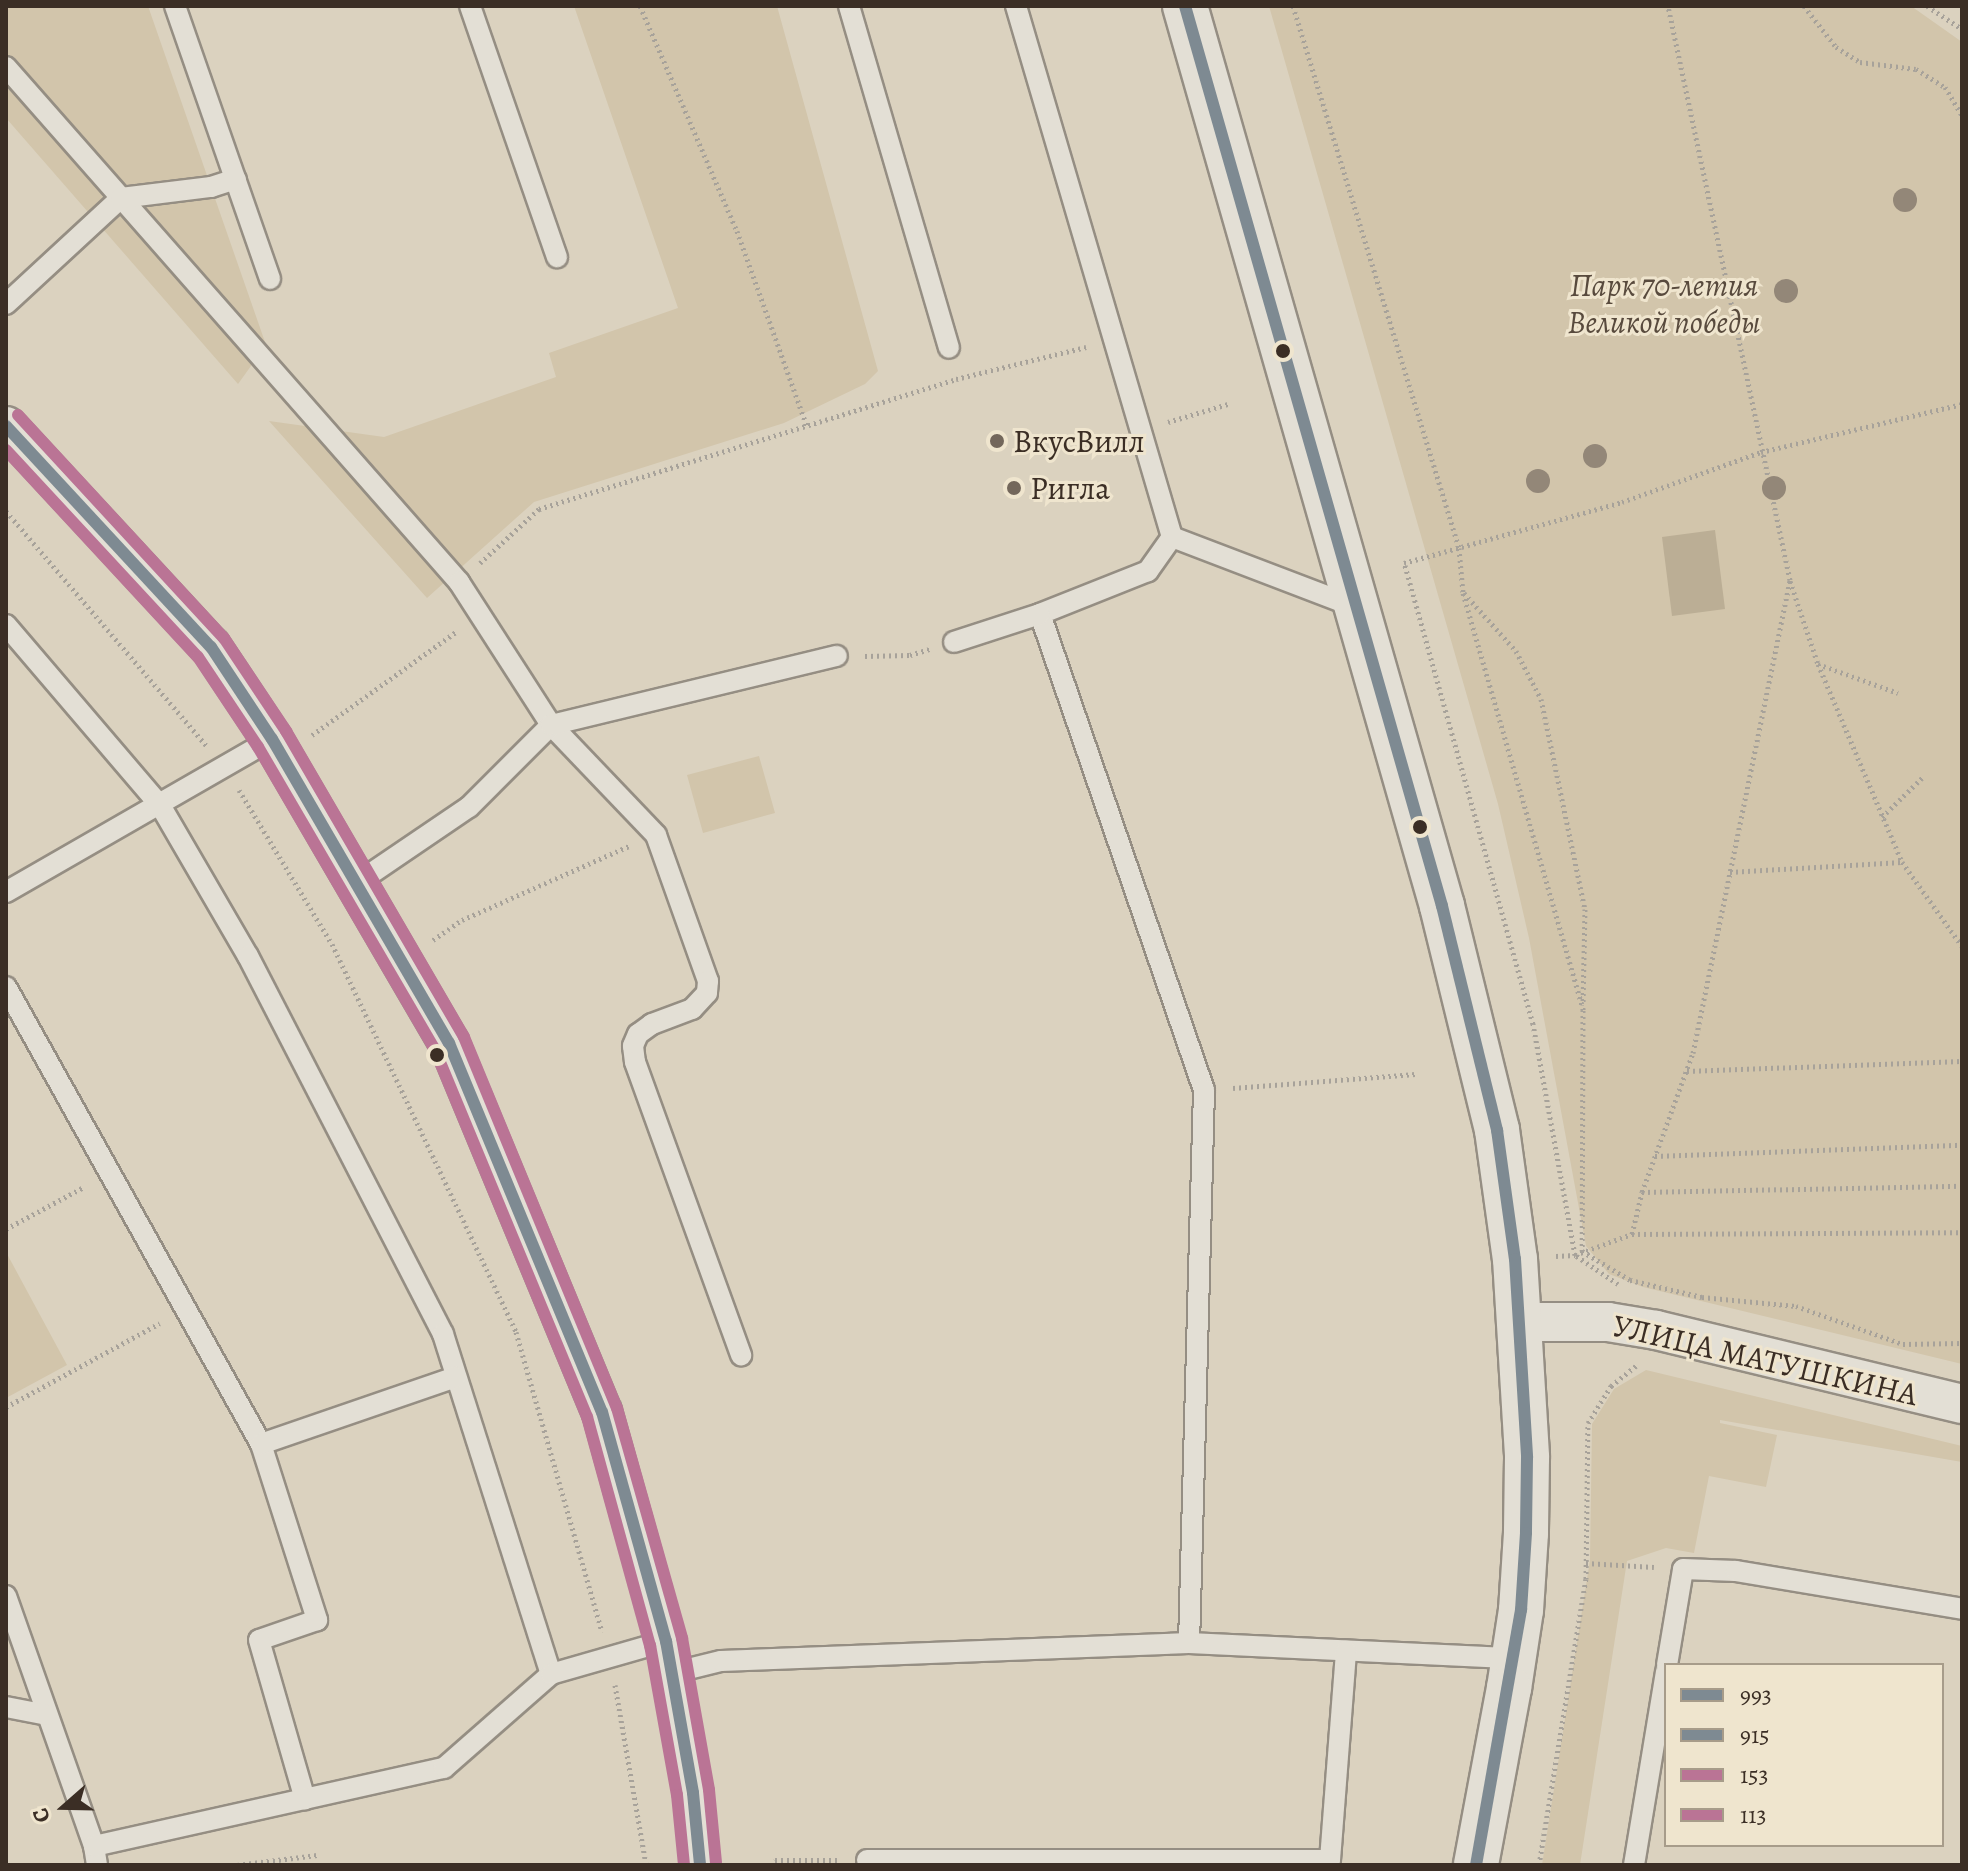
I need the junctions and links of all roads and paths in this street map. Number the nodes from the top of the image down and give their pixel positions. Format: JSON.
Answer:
{"nodes":[{"id":1,"x":175,"y":6,"type":"edge"},
{"id":2,"x":470,"y":6,"type":"edge"},
{"id":3,"x":640,"y":6,"type":"edge"},
{"id":4,"x":849,"y":6,"type":"edge"},
{"id":5,"x":1016,"y":6,"type":"edge"},
{"id":6,"x":1185,"y":6,"type":"edge"},
{"id":7,"x":1293,"y":6,"type":"edge"},
{"id":8,"x":1668,"y":6,"type":"edge"},
{"id":9,"x":1804,"y":6,"type":"edge"},
{"id":10,"x":1927,"y":6,"type":"edge"},
{"id":11,"x":1962,"y":29,"type":"edge"},
{"id":12,"x":6,"y":67,"type":"edge"},
{"id":13,"x":1962,"y":115,"type":"edge"},
{"id":14,"x":236,"y":179,"type":"junction"},
{"id":15,"x":121,"y":198,"type":"junction"},
{"id":16,"x":557,"y":257,"type":"dead end"},
{"id":17,"x":270,"y":279,"type":"dead end"},
{"id":18,"x":6,"y":304,"type":"edge"},
{"id":19,"x":1114,"y":341,"type":"junction"},
{"id":20,"x":949,"y":348,"type":"dead end"},
{"id":21,"x":1228,"y":404,"type":"dead end"},
{"id":22,"x":1962,"y":404,"type":"edge"},
{"id":23,"x":6,"y":426,"type":"edge"},
{"id":24,"x":807,"y":426,"type":"junction"},
{"id":25,"x":1141,"y":431,"type":"junction"},
{"id":26,"x":1761,"y":452,"type":"junction"},
{"id":27,"x":6,"y":511,"type":"edge"},
{"id":28,"x":1172,"y":537,"type":"junction"},
{"id":29,"x":1459,"y":548,"type":"junction"},
{"id":30,"x":1404,"y":563,"type":"dead end"},
{"id":31,"x":1790,"y":580,"type":"junction"},
{"id":32,"x":459,"y":582,"type":"junction"},
{"id":33,"x":1463,"y":593,"type":"junction"},
{"id":34,"x":1358,"y":608,"type":"junction"},
{"id":35,"x":480,"y":614,"type":"junction"},
{"id":36,"x":1040,"y":614,"type":"junction"},
{"id":37,"x":6,"y":625,"type":"edge"},
{"id":38,"x":954,"y":642,"type":"joint"},
{"id":39,"x":837,"y":656,"type":"joint"},
{"id":40,"x":1818,"y":664,"type":"junction"},
{"id":41,"x":1898,"y":693,"type":"dead end"},
{"id":42,"x":551,"y":725,"type":"junction"},
{"id":43,"x":312,"y":735,"type":"dead end"},
{"id":44,"x":272,"y":739,"type":"junction"},
{"id":45,"x":225,"y":767,"type":"junction"},
{"id":46,"x":1924,"y":776,"type":"dead end"},
{"id":47,"x":160,"y":805,"type":"junction"},
{"id":48,"x":1882,"y":818,"type":"junction"},
{"id":49,"x":656,"y":835,"type":"junction"},
{"id":50,"x":1902,"y":862,"type":"junction"},
{"id":51,"x":1730,"y":872,"type":"junction"},
{"id":52,"x":357,"y":883,"type":"junction"},
{"id":53,"x":6,"y":892,"type":"edge"},
{"id":54,"x":433,"y":940,"type":"dead end"},
{"id":55,"x":1962,"y":946,"type":"edge"},
{"id":56,"x":6,"y":987,"type":"edge"},
{"id":57,"x":1583,"y":1010,"type":"junction"},
{"id":58,"x":1962,"y":1061,"type":"edge"},
{"id":59,"x":1687,"y":1071,"type":"junction"},
{"id":60,"x":1415,"y":1074,"type":"dead end"},
{"id":61,"x":1204,"y":1090,"type":"junction"},
{"id":62,"x":1962,"y":1145,"type":"edge"},
{"id":63,"x":1655,"y":1156,"type":"junction"},
{"id":64,"x":110,"y":1173,"type":"junction"},
{"id":65,"x":1962,"y":1186,"type":"edge"},
{"id":66,"x":1642,"y":1192,"type":"junction"},
{"id":67,"x":6,"y":1229,"type":"edge"},
{"id":68,"x":1962,"y":1232,"type":"edge"},
{"id":69,"x":1632,"y":1234,"type":"junction"},
{"id":70,"x":1582,"y":1251,"type":"junction"},
{"id":71,"x":1575,"y":1255,"type":"dead end"},
{"id":72,"x":186,"y":1310,"type":"junction"},
{"id":73,"x":1519,"y":1322,"type":"junction"},
{"id":74,"x":1962,"y":1343,"type":"edge"},
{"id":75,"x":741,"y":1355,"type":"dead end"},
{"id":76,"x":456,"y":1377,"type":"junction"},
{"id":77,"x":1962,"y":1404,"type":"edge"},
{"id":78,"x":6,"y":1407,"type":"edge"},
{"id":79,"x":261,"y":1444,"type":"junction"},
{"id":80,"x":1586,"y":1563,"type":"dead end"},
{"id":81,"x":1683,"y":1569,"type":"junction"},
{"id":82,"x":6,"y":1596,"type":"edge"},
{"id":83,"x":1962,"y":1609,"type":"edge"},
{"id":84,"x":1189,"y":1643,"type":"junction"},
{"id":85,"x":1346,"y":1651,"type":"junction"},
{"id":86,"x":669,"y":1657,"type":"junction"},
{"id":87,"x":1513,"y":1658,"type":"junction"},
{"id":88,"x":610,"y":1659,"type":"junction"},
{"id":89,"x":1667,"y":1663,"type":"edge"},
{"id":90,"x":551,"y":1674,"type":"junction"},
{"id":91,"x":1664,"y":1684,"type":"edge"},
{"id":92,"x":6,"y":1707,"type":"edge"},
{"id":93,"x":47,"y":1715,"type":"junction"},
{"id":94,"x":305,"y":1799,"type":"junction"},
{"id":95,"x":317,"y":1855,"type":"dead end"},
{"id":96,"x":95,"y":1856,"type":"edge"},
{"id":97,"x":867,"y":1860,"type":"joint"},
{"id":98,"x":237,"y":1865,"type":"edge"},
{"id":99,"x":646,"y":1865,"type":"edge"},
{"id":100,"x":700,"y":1865,"type":"edge"},
{"id":101,"x":771,"y":1865,"type":"edge"},
{"id":102,"x":1476,"y":1865,"type":"edge"},
{"id":103,"x":1634,"y":1865,"type":"edge"}],
"edges":[{"from":1,"to":14,"type":"lane"},
{"from":2,"to":16,"type":"lane"},
{"from":3,"to":24,"type":"path"},
{"from":4,"to":20,"type":"lane"},
{"from":5,"to":19,"type":"lane"},
{"from":6,"to":34,"type":"street"},
{"from":7,"to":29,"type":"path"},
{"from":8,"to":26,"type":"path"},
{"from":9,"to":13,"type":"path"},
{"from":10,"to":11,"type":"path"},
{"from":12,"to":15,"type":"lane"},
{"from":14,"to":15,"type":"lane"},
{"from":14,"to":17,"type":"lane"},
{"from":15,"to":18,"type":"lane"},
{"from":15,"to":32,"type":"lane"},
{"from":19,"to":24,"type":"path"},
{"from":19,"to":25,"type":"lane"},
{"from":21,"to":25,"type":"path"},
{"from":22,"to":26,"type":"path"},
{"from":23,"to":44,"type":"street"},
{"from":24,"to":32,"type":"path"},
{"from":25,"to":28,"type":"lane"},
{"from":26,"to":29,"type":"path"},
{"from":26,"to":31,"type":"path"},
{"from":27,"to":45,"type":"path"},
{"from":28,"to":34,"type":"lane"},
{"from":28,"to":36,"type":"lane"},
{"from":29,"to":30,"type":"path"},
{"from":29,"to":33,"type":"path"},
{"from":31,"to":40,"type":"path"},
{"from":31,"to":51,"type":"path"},
{"from":32,"to":35,"type":"lane"},
{"from":33,"to":57,"type":"path"},
{"from":33,"to":57,"type":"path"},
{"from":34,"to":73,"type":"street"},
{"from":35,"to":42,"type":"lane"},
{"from":35,"to":43,"type":"path"},
{"from":36,"to":38,"type":"lane"},
{"from":36,"to":61,"type":"lane"},
{"from":37,"to":47,"type":"lane"},
{"from":38,"to":39,"type":"path"},
{"from":39,"to":42,"type":"lane"},
{"from":40,"to":41,"type":"path"},
{"from":40,"to":48,"type":"path"},
{"from":42,"to":49,"type":"lane"},
{"from":42,"to":52,"type":"lane"},
{"from":44,"to":45,"type":"lane"},
{"from":44,"to":52,"type":"street"},
{"from":45,"to":47,"type":"lane"},
{"from":45,"to":88,"type":"path"},
{"from":46,"to":48,"type":"path"},
{"from":47,"to":53,"type":"lane"},
{"from":47,"to":76,"type":"lane"},
{"from":48,"to":50,"type":"path"},
{"from":49,"to":54,"type":"path"},
{"from":49,"to":75,"type":"lane"},
{"from":50,"to":51,"type":"path"},
{"from":50,"to":55,"type":"path"},
{"from":51,"to":59,"type":"path"},
{"from":52,"to":86,"type":"street"},
{"from":56,"to":64,"type":"lane"},
{"from":57,"to":70,"type":"path"},
{"from":58,"to":59,"type":"path"},
{"from":59,"to":63,"type":"path"},
{"from":60,"to":61,"type":"path"},
{"from":61,"to":84,"type":"lane"},
{"from":62,"to":63,"type":"path"},
{"from":63,"to":66,"type":"path"},
{"from":64,"to":67,"type":"path"},
{"from":64,"to":72,"type":"lane"},
{"from":65,"to":66,"type":"path"},
{"from":66,"to":69,"type":"path"},
{"from":68,"to":69,"type":"path"},
{"from":69,"to":70,"type":"path"},
{"from":70,"to":71,"type":"path"},
{"from":70,"to":74,"type":"path"},
{"from":72,"to":78,"type":"path"},
{"from":72,"to":79,"type":"lane"},
{"from":73,"to":77,"type":"street","name":"УЛИЦА МАТУШКИНА"},
{"from":73,"to":87,"type":"street"},
{"from":76,"to":79,"type":"lane"},
{"from":76,"to":90,"type":"lane"},
{"from":79,"to":94,"type":"lane"},
{"from":80,"to":81,"type":"path"},
{"from":81,"to":83,"type":"lane"},
{"from":81,"to":89,"type":"lane"},
{"from":82,"to":93,"type":"lane"},
{"from":84,"to":85,"type":"lane"},
{"from":84,"to":86,"type":"lane"},
{"from":85,"to":87,"type":"lane"},
{"from":85,"to":97,"type":"lane"},
{"from":86,"to":88,"type":"lane"},
{"from":86,"to":100,"type":"street"},
{"from":87,"to":102,"type":"street"},
{"from":88,"to":90,"type":"lane"},
{"from":88,"to":99,"type":"path"},
{"from":90,"to":94,"type":"lane"},
{"from":91,"to":103,"type":"lane"},
{"from":92,"to":93,"type":"lane"},
{"from":93,"to":96,"type":"lane"},
{"from":94,"to":96,"type":"lane"},
{"from":95,"to":98,"type":"path"},
{"from":97,"to":101,"type":"path"}]}
